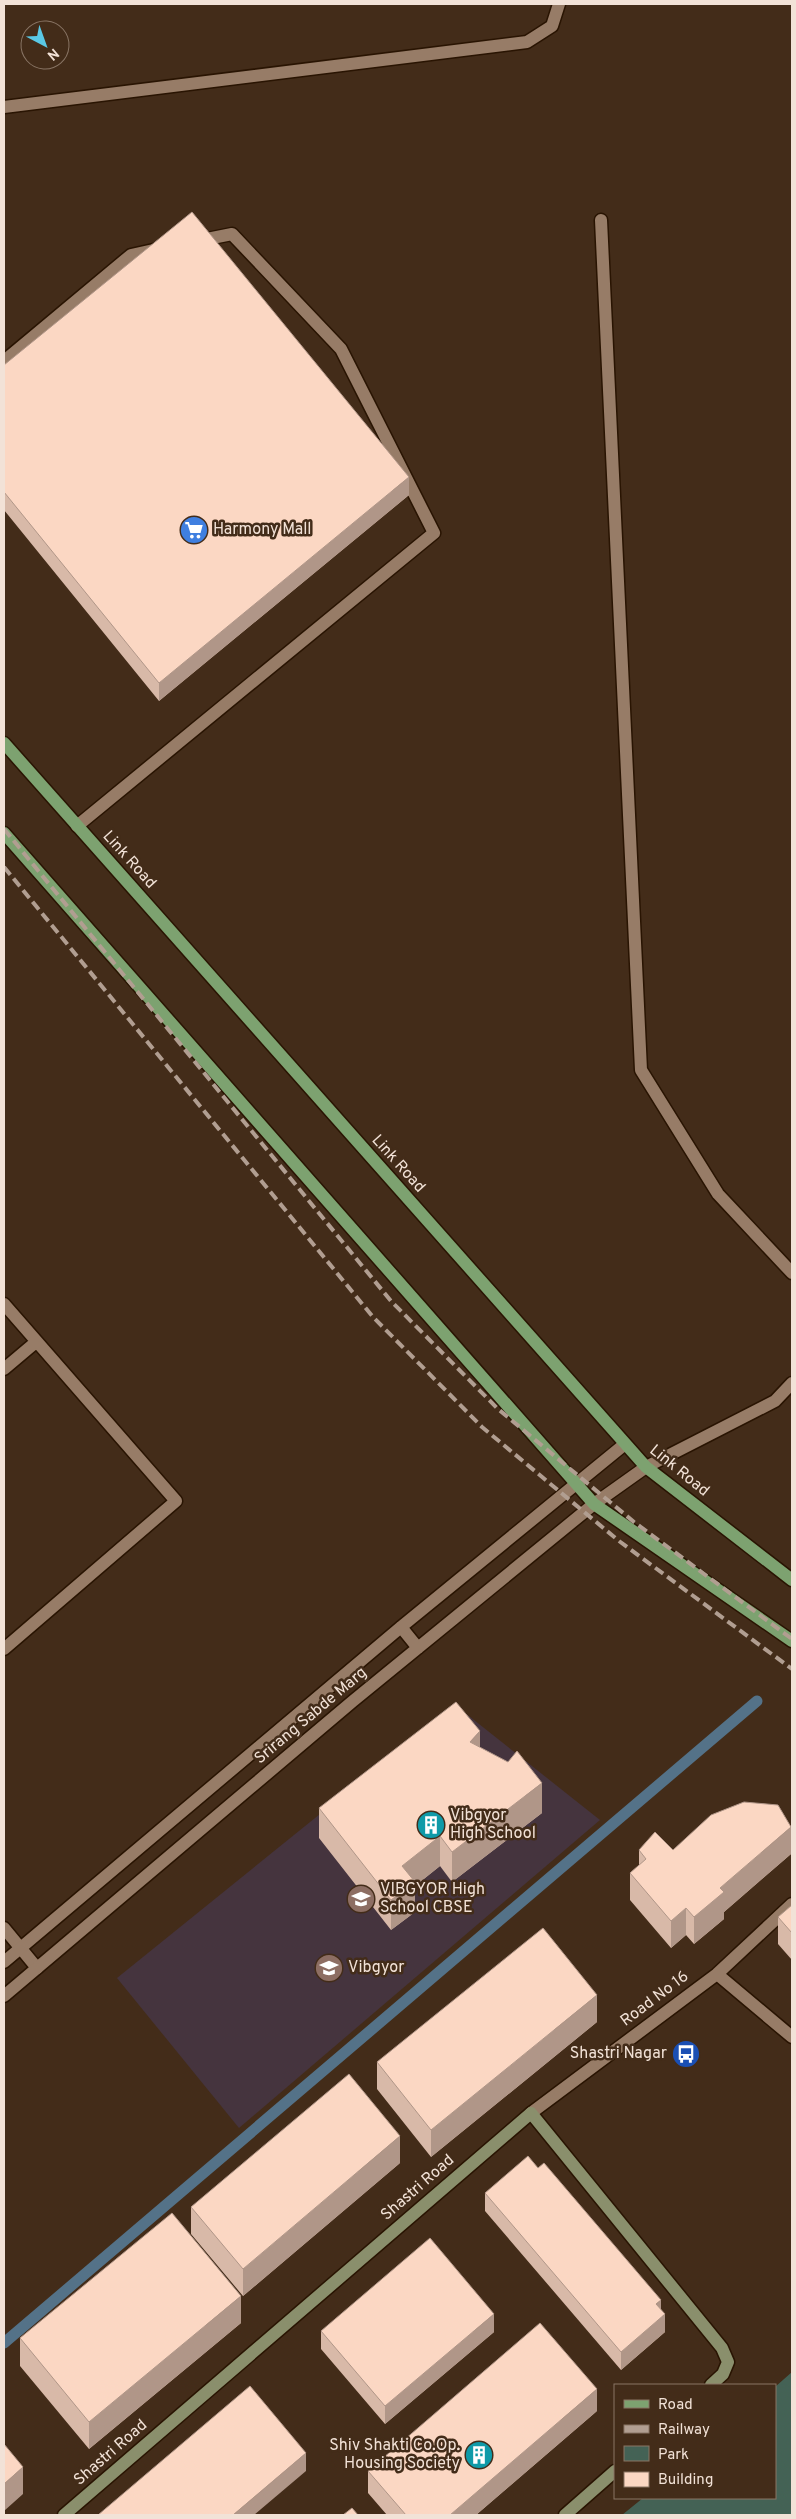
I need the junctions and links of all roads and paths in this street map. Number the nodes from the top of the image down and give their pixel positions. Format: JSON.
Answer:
{"nodes":[{"id":1,"x":559,"y":4,"type":"edge"},
{"id":2,"x":4,"y":107,"type":"edge"},
{"id":3,"x":601,"y":220,"type":"dead end"},
{"id":4,"x":186,"y":244,"type":"edge"},
{"id":5,"x":167,"y":247,"type":"edge"},
{"id":6,"x":4,"y":361,"type":"edge"},
{"id":7,"x":4,"y":743,"type":"edge"},
{"id":8,"x":77,"y":826,"type":"junction"},
{"id":9,"x":4,"y":833,"type":"edge"},
{"id":10,"x":792,"y":1273,"type":"edge"},
{"id":11,"x":4,"y":1304,"type":"edge"},
{"id":12,"x":36,"y":1342,"type":"junction"},
{"id":13,"x":4,"y":1369,"type":"edge"},
{"id":14,"x":792,"y":1383,"type":"edge"},
{"id":15,"x":625,"y":1444,"type":"junction"},
{"id":16,"x":646,"y":1468,"type":"junction"},
{"id":17,"x":575,"y":1484,"type":"junction"},
{"id":18,"x":594,"y":1504,"type":"junction"},
{"id":19,"x":792,"y":1580,"type":"edge"},
{"id":20,"x":401,"y":1627,"type":"junction"},
{"id":21,"x":792,"y":1641,"type":"edge"},
{"id":22,"x":4,"y":1648,"type":"edge"},
{"id":23,"x":418,"y":1648,"type":"junction"},
{"id":24,"x":792,"y":1904,"type":"edge"},
{"id":25,"x":4,"y":1928,"type":"edge"},
{"id":26,"x":21,"y":1948,"type":"junction"},
{"id":27,"x":4,"y":1962,"type":"edge"},
{"id":28,"x":37,"y":1968,"type":"junction"},
{"id":29,"x":717,"y":1974,"type":"junction"},
{"id":30,"x":4,"y":1996,"type":"edge"},
{"id":31,"x":792,"y":2038,"type":"edge"},
{"id":32,"x":531,"y":2113,"type":"junction"},
{"id":33,"x":712,"y":2384,"type":"edge"},
{"id":34,"x":614,"y":2472,"type":"edge"},
{"id":35,"x":64,"y":2515,"type":"edge"},
{"id":36,"x":565,"y":2515,"type":"edge"}],
"edges":[{"from":1,"to":2,"type":"street"},
{"from":3,"to":10,"type":"street"},
{"from":4,"to":8,"type":"street"},
{"from":5,"to":6,"type":"street"},
{"from":7,"to":8,"type":"main road","name":"Link Road"},
{"from":8,"to":15,"type":"main road","name":"Link Road"},
{"from":9,"to":17,"type":"main road"},
{"from":11,"to":12,"type":"street"},
{"from":12,"to":13,"type":"street"},
{"from":12,"to":22,"type":"street"},
{"from":14,"to":16,"type":"street","name":"Srirang Sabde Marg"},
{"from":15,"to":16,"type":"main road","name":"Link Road"},
{"from":15,"to":17,"type":"street"},
{"from":16,"to":18,"type":"street","name":"Srirang Sabde Marg"},
{"from":16,"to":19,"type":"main road","name":"Link Road"},
{"from":17,"to":18,"type":"main road"},
{"from":17,"to":20,"type":"street"},
{"from":18,"to":21,"type":"main road"},
{"from":18,"to":23,"type":"street","name":"Srirang Sabde Marg"},
{"from":20,"to":23,"type":"street"},
{"from":20,"to":26,"type":"street"},
{"from":23,"to":28,"type":"street","name":"Srirang Sabde Marg"},
{"from":24,"to":29,"type":"street","name":"Road No 16"},
{"from":25,"to":26,"type":"street"},
{"from":26,"to":27,"type":"street"},
{"from":26,"to":28,"type":"street"},
{"from":28,"to":30,"type":"street","name":"Srirang Sabde Marg"},
{"from":29,"to":31,"type":"street"},
{"from":29,"to":32,"type":"street","name":"Road No 16"},
{"from":32,"to":33,"type":"main road"},
{"from":32,"to":35,"type":"main road","name":"Shastri Road"},
{"from":34,"to":36,"type":"main road"}]}
